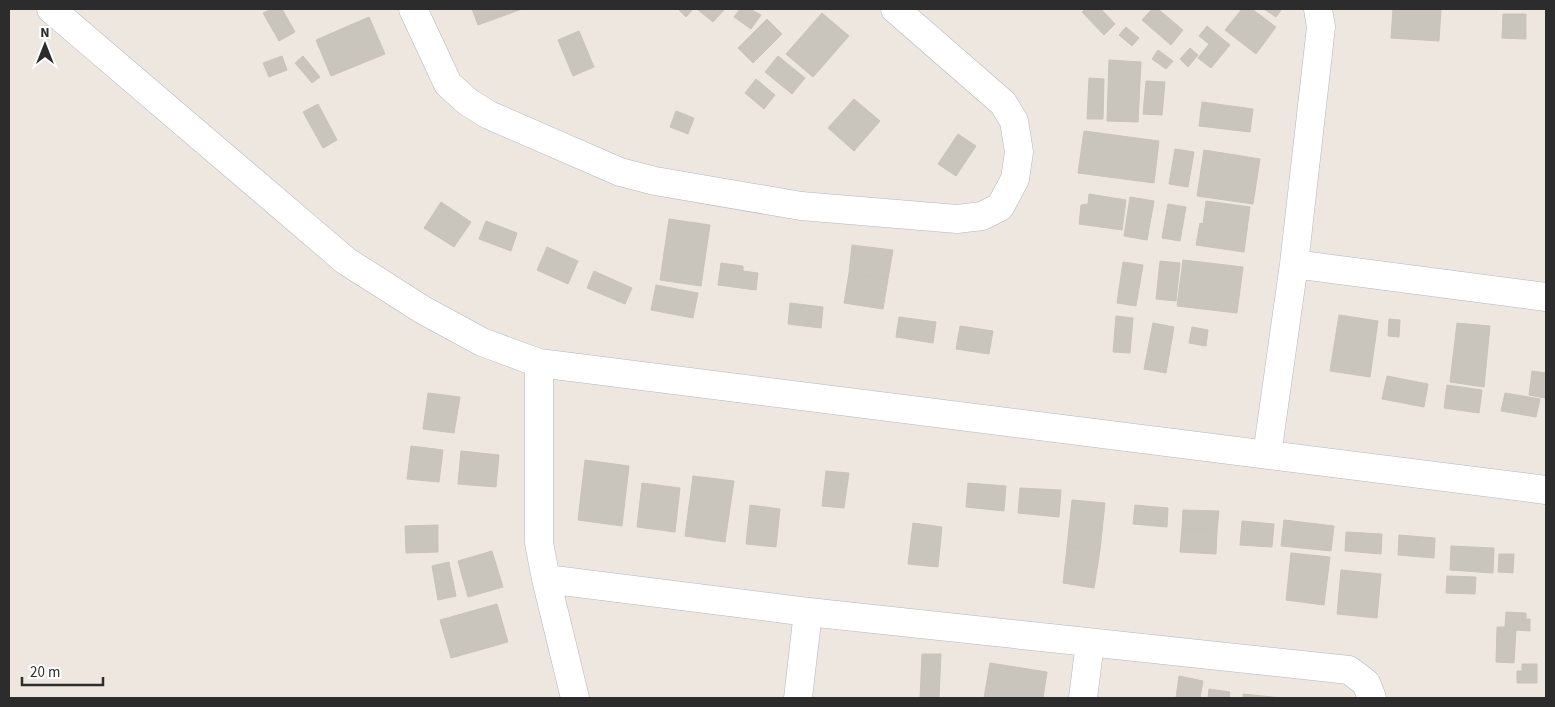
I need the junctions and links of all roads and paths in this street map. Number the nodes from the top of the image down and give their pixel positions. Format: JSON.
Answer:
{"nodes":[{"id":1,"x":51,"y":9,"type":"edge"},
{"id":2,"x":413,"y":9,"type":"edge"},
{"id":3,"x":895,"y":9,"type":"edge"},
{"id":4,"x":1318,"y":9,"type":"edge"},
{"id":5,"x":1294,"y":264,"type":"junction"},
{"id":6,"x":1546,"y":297,"type":"edge"},
{"id":7,"x":540,"y":363,"type":"junction"},
{"id":8,"x":1267,"y":455,"type":"junction"},
{"id":9,"x":1546,"y":490,"type":"edge"},
{"id":10,"x":546,"y":579,"type":"junction"},
{"id":11,"x":808,"y":612,"type":"junction"},
{"id":12,"x":1090,"y":643,"type":"junction"},
{"id":13,"x":575,"y":698,"type":"edge"},
{"id":14,"x":798,"y":698,"type":"edge"},
{"id":15,"x":1083,"y":698,"type":"edge"},
{"id":16,"x":1372,"y":698,"type":"edge"}],
"edges":[{"from":1,"to":7,"type":"street"},
{"from":2,"to":3,"type":"street"},
{"from":4,"to":5,"type":"street"},
{"from":5,"to":6,"type":"street"},
{"from":5,"to":8,"type":"street"},
{"from":7,"to":8,"type":"street"},
{"from":7,"to":10,"type":"street"},
{"from":8,"to":9,"type":"street"},
{"from":10,"to":11,"type":"street"},
{"from":10,"to":13,"type":"street"},
{"from":11,"to":12,"type":"street"},
{"from":11,"to":14,"type":"street"},
{"from":12,"to":15,"type":"street"},
{"from":12,"to":16,"type":"street"}]}
